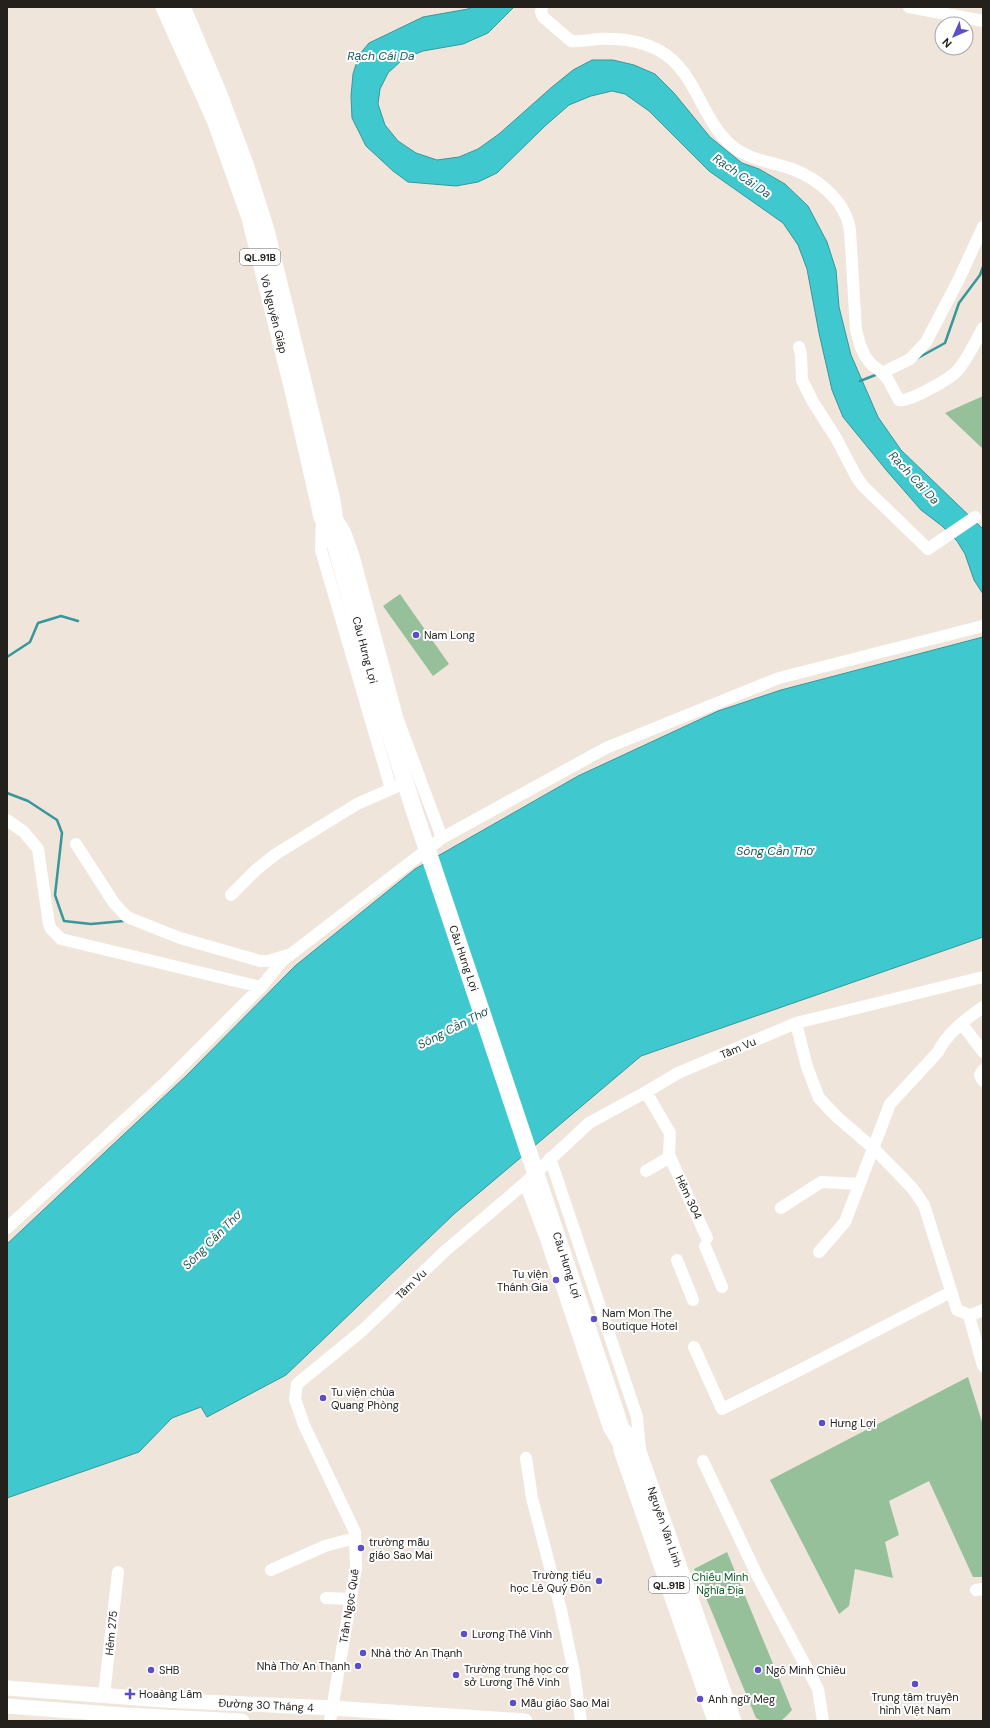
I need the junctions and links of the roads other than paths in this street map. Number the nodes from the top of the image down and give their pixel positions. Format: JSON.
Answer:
{"nodes":[{"id":1,"x":164,"y":7,"type":"edge"},
{"id":2,"x":182,"y":7,"type":"edge"},
{"id":3,"x":542,"y":7,"type":"edge"},
{"id":4,"x":909,"y":7,"type":"edge"},
{"id":5,"x":983,"y":21,"type":"edge"},
{"id":6,"x":983,"y":227,"type":"edge"},
{"id":7,"x":983,"y":328,"type":"edge"},
{"id":8,"x":799,"y":347,"type":"dead end"},
{"id":9,"x":882,"y":373,"type":"junction"},
{"id":10,"x":299,"y":388,"type":"junction"},
{"id":11,"x":328,"y":515,"type":"junction"},
{"id":12,"x":975,"y":517,"type":"dead end"},
{"id":13,"x":343,"y":569,"type":"joint"},
{"id":14,"x":983,"y":626,"type":"edge"},
{"id":15,"x":420,"y":777,"type":"junction"},
{"id":16,"x":391,"y":789,"type":"junction"},
{"id":17,"x":7,"y":820,"type":"edge"},
{"id":18,"x":442,"y":838,"type":"junction"},
{"id":19,"x":76,"y":844,"type":"dead end"},
{"id":20,"x":231,"y":895,"type":"dead end"},
{"id":21,"x":287,"y":958,"type":"junction"},
{"id":22,"x":983,"y":977,"type":"edge"},
{"id":23,"x":263,"y":984,"type":"junction"},
{"id":24,"x":983,"y":1007,"type":"edge"},
{"id":25,"x":796,"y":1023,"type":"junction"},
{"id":26,"x":962,"y":1024,"type":"junction"},
{"id":27,"x":983,"y":1052,"type":"edge"},
{"id":28,"x":983,"y":1070,"type":"edge"},
{"id":29,"x":983,"y":1081,"type":"edge"},
{"id":30,"x":646,"y":1092,"type":"junction"},
{"id":31,"x":873,"y":1148,"type":"junction"},
{"id":32,"x":670,"y":1157,"type":"junction"},
{"id":33,"x":550,"y":1158,"type":"junction"},
{"id":34,"x":646,"y":1171,"type":"dead end"},
{"id":35,"x":525,"y":1183,"type":"junction"},
{"id":36,"x":859,"y":1184,"type":"junction"},
{"id":37,"x":781,"y":1208,"type":"dead end"},
{"id":38,"x":7,"y":1228,"type":"edge"},
{"id":39,"x":818,"y":1252,"type":"dead end"},
{"id":40,"x":677,"y":1260,"type":"dead end"},
{"id":41,"x":722,"y":1287,"type":"dead end"},
{"id":42,"x":951,"y":1292,"type":"junction"},
{"id":43,"x":693,"y":1300,"type":"dead end"},
{"id":44,"x":983,"y":1310,"type":"edge"},
{"id":45,"x":969,"y":1316,"type":"junction"},
{"id":46,"x":694,"y":1347,"type":"dead end"},
{"id":47,"x":983,"y":1366,"type":"edge"},
{"id":48,"x":297,"y":1384,"type":"joint"},
{"id":49,"x":616,"y":1413,"type":"joint"},
{"id":50,"x":621,"y":1430,"type":"junction"},
{"id":51,"x":622,"y":1450,"type":"junction"},
{"id":52,"x":640,"y":1455,"type":"junction"},
{"id":53,"x":526,"y":1458,"type":"dead end"},
{"id":54,"x":703,"y":1461,"type":"dead end"},
{"id":55,"x":355,"y":1538,"type":"junction"},
{"id":56,"x":271,"y":1570,"type":"dead end"},
{"id":57,"x":118,"y":1572,"type":"dead end"},
{"id":58,"x":326,"y":1598,"type":"dead end"},
{"id":59,"x":351,"y":1599,"type":"junction"},
{"id":60,"x":7,"y":1688,"type":"edge"},
{"id":61,"x":104,"y":1695,"type":"junction"},
{"id":62,"x":7,"y":1706,"type":"edge"},
{"id":63,"x":331,"y":1715,"type":"edge"},
{"id":64,"x":124,"y":1718,"type":"edge"},
{"id":65,"x":242,"y":1721,"type":"edge"},
{"id":66,"x":525,"y":1721,"type":"edge"},
{"id":67,"x":581,"y":1721,"type":"edge"},
{"id":68,"x":716,"y":1721,"type":"edge"},
{"id":69,"x":733,"y":1721,"type":"edge"},
{"id":70,"x":823,"y":1721,"type":"edge"}],
"edges":[{"from":1,"to":10,"type":"highway","name":"Võ Nguyên Giáp","number":"QL.91B"},
{"from":2,"to":10,"type":"highway","name":"Võ Nguyên Giáp","number":"QL.91B"},
{"from":3,"to":9,"type":"street"},
{"from":4,"to":5,"type":"street"},
{"from":6,"to":9,"type":"street"},
{"from":7,"to":9,"type":"street"},
{"from":8,"to":12,"type":"street"},
{"from":10,"to":11,"type":"highway","name":"Võ Nguyên Giáp","number":"QL.91B"},
{"from":11,"to":13,"type":"highway","name":"Võ Nguyên Giáp","number":"QL.91B"},
{"from":11,"to":15,"type":"street"},
{"from":11,"to":16,"type":"street"},
{"from":13,"to":49,"type":"highway","name":"Cầu Hưng Lợi","number":"QL.91B"},
{"from":14,"to":18,"type":"street"},
{"from":15,"to":16,"type":"street"},
{"from":15,"to":18,"type":"street"},
{"from":16,"to":20,"type":"street"},
{"from":17,"to":23,"type":"street"},
{"from":18,"to":21,"type":"street"},
{"from":19,"to":21,"type":"street"},
{"from":21,"to":23,"type":"street"},
{"from":22,"to":25,"type":"street","name":"Tầm Vu"},
{"from":23,"to":38,"type":"street"},
{"from":24,"to":26,"type":"street"},
{"from":25,"to":30,"type":"street","name":"Tầm Vu"},
{"from":25,"to":31,"type":"street"},
{"from":26,"to":27,"type":"street"},
{"from":26,"to":31,"type":"street"},
{"from":28,"to":29,"type":"street"},
{"from":30,"to":32,"type":"street","name":"Hẻm 304"},
{"from":30,"to":33,"type":"street","name":"Tầm Vu"},
{"from":31,"to":36,"type":"street"},
{"from":31,"to":42,"type":"street"},
{"from":32,"to":34,"type":"street"},
{"from":32,"to":41,"type":"street","name":"Hẻm 304"},
{"from":33,"to":35,"type":"street","name":"Tầm Vu"},
{"from":33,"to":52,"type":"street"},
{"from":35,"to":48,"type":"street","name":"Tầm Vu"},
{"from":35,"to":51,"type":"street"},
{"from":36,"to":37,"type":"street"},
{"from":36,"to":39,"type":"street"},
{"from":40,"to":43,"type":"street"},
{"from":42,"to":45,"type":"street"},
{"from":42,"to":46,"type":"street"},
{"from":44,"to":45,"type":"street"},
{"from":45,"to":47,"type":"street"},
{"from":48,"to":55,"type":"street","name":"Trần Ngọc Quế"},
{"from":49,"to":50,"type":"highway","name":"Nguyễn Văn Linh","number":"QL.91B"},
{"from":50,"to":51,"type":"highway","name":"Nguyễn Văn Linh","number":"QL.91B"},
{"from":50,"to":52,"type":"highway","name":"Nguyễn Văn Linh","number":"QL.91B"},
{"from":51,"to":68,"type":"highway","name":"Nguyễn Văn Linh","number":"QL.91B"},
{"from":52,"to":69,"type":"highway","name":"Nguyễn Văn Linh","number":"QL.91B"},
{"from":53,"to":67,"type":"street"},
{"from":54,"to":70,"type":"street"},
{"from":55,"to":56,"type":"street"},
{"from":55,"to":59,"type":"street","name":"Trần Ngọc Quế"},
{"from":57,"to":61,"type":"street","name":"Hẻm 275"},
{"from":58,"to":59,"type":"street"},
{"from":59,"to":63,"type":"street","name":"Trần Ngọc Quế"},
{"from":60,"to":61,"type":"main road","name":"Đường 30 Tháng 4"},
{"from":61,"to":63,"type":"main road","name":"Đường 30 Tháng 4"},
{"from":62,"to":64,"type":"main road","name":"Đường 30 Tháng 4"},
{"from":63,"to":66,"type":"main road","name":"Đường 30 Tháng 4"},
{"from":64,"to":65,"type":"main road","name":"Đường 30 Tháng 4"}]}
